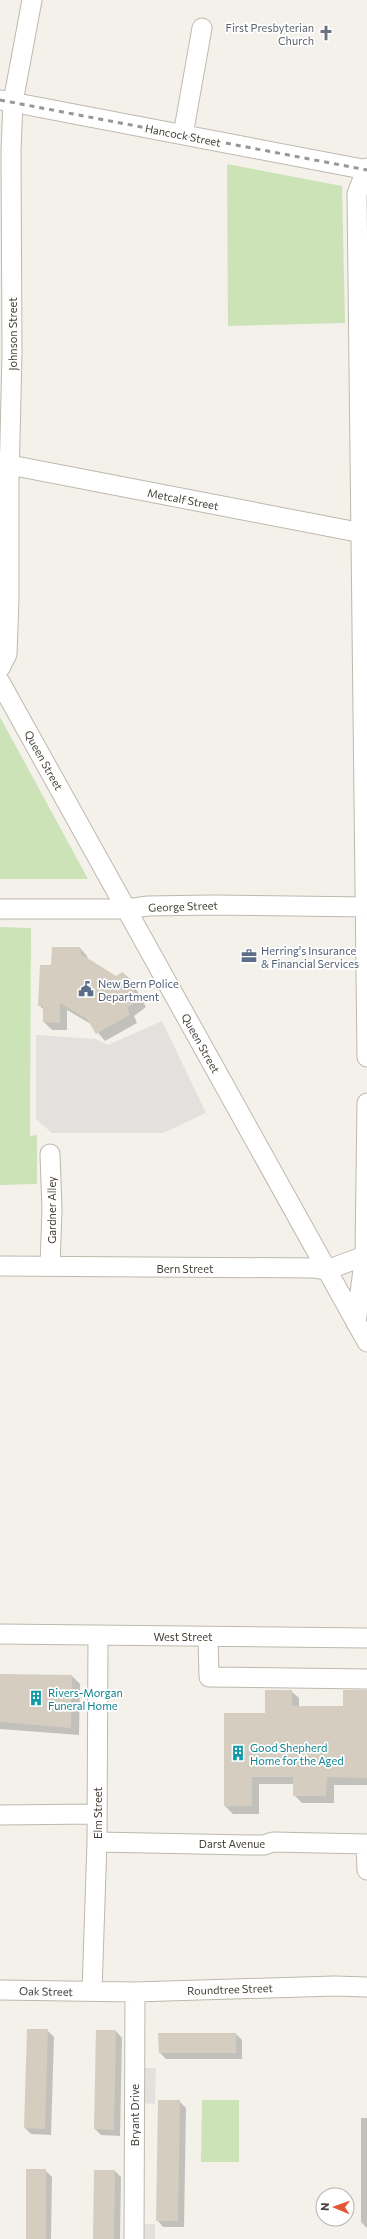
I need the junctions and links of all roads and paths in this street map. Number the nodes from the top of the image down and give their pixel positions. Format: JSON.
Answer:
{"nodes":[{"id":1,"x":32,"y":0,"type":"edge"},
{"id":2,"x":202,"y":28,"type":"dead end"},
{"id":3,"x":6,"y":101,"type":"edge"},
{"id":4,"x":183,"y":135,"type":"junction"},
{"id":5,"x":367,"y":170,"type":"edge"},
{"id":6,"x":5,"y":464,"type":"edge"},
{"id":7,"x":364,"y":534,"type":"edge"},
{"id":8,"x":0,"y":668,"type":"edge"},
{"id":9,"x":0,"y":682,"type":"edge"},
{"id":10,"x":366,"y":907,"type":"edge"},
{"id":11,"x":0,"y":909,"type":"edge"},
{"id":12,"x":127,"y":910,"type":"junction"},
{"id":13,"x":367,"y":1057,"type":"edge"},
{"id":14,"x":367,"y":1103,"type":"edge"},
{"id":15,"x":50,"y":1154,"type":"dead end"},
{"id":16,"x":366,"y":1255,"type":"edge"},
{"id":17,"x":0,"y":1266,"type":"edge"},
{"id":18,"x":50,"y":1266,"type":"junction"},
{"id":19,"x":327,"y":1270,"type":"junction"},
{"id":20,"x":356,"y":1323,"type":"junction"},
{"id":21,"x":367,"y":1342,"type":"edge"},
{"id":22,"x":0,"y":1634,"type":"edge"},
{"id":23,"x":98,"y":1636,"type":"junction"},
{"id":24,"x":208,"y":1636,"type":"junction"},
{"id":25,"x":367,"y":1638,"type":"edge"},
{"id":26,"x":367,"y":1679,"type":"edge"},
{"id":27,"x":0,"y":1814,"type":"edge"},
{"id":28,"x":96,"y":1814,"type":"junction"},
{"id":29,"x":97,"y":1842,"type":"junction"},
{"id":30,"x":367,"y":1844,"type":"edge"},
{"id":31,"x":367,"y":1870,"type":"edge"},
{"id":32,"x":367,"y":1987,"type":"edge"},
{"id":33,"x":0,"y":1990,"type":"edge"},
{"id":34,"x":92,"y":1991,"type":"junction"},
{"id":35,"x":135,"y":1992,"type":"junction"},
{"id":36,"x":134,"y":2239,"type":"edge"}],
"edges":[{"from":1,"to":3,"type":"street","name":"Johnson Street"},
{"from":2,"to":4,"type":"street"},
{"from":3,"to":4,"type":"street","name":"Hancock Street"},
{"from":3,"to":6,"type":"street","name":"Johnson Street"},
{"from":4,"to":5,"type":"street","name":"Hancock Street"},
{"from":5,"to":7,"type":"street"},
{"from":6,"to":7,"type":"street","name":"Metcalf Street"},
{"from":6,"to":8,"type":"street","name":"Johnson Street"},
{"from":7,"to":10,"type":"street"},
{"from":9,"to":12,"type":"street","name":"Queen Street"},
{"from":10,"to":12,"type":"street","name":"George Street"},
{"from":10,"to":13,"type":"street"},
{"from":11,"to":12,"type":"street","name":"George Street"},
{"from":12,"to":19,"type":"street","name":"Queen Street"},
{"from":14,"to":16,"type":"street"},
{"from":15,"to":18,"type":"street","name":"Gardner Alley"},
{"from":16,"to":19,"type":"street","name":"Bern Street"},
{"from":16,"to":20,"type":"street"},
{"from":17,"to":18,"type":"street","name":"Bern Street"},
{"from":18,"to":19,"type":"street","name":"Bern Street"},
{"from":19,"to":20,"type":"street","name":"Queen Street"},
{"from":20,"to":21,"type":"street","name":"Queen Street"},
{"from":22,"to":23,"type":"street","name":"West Street"},
{"from":23,"to":24,"type":"street","name":"West Street"},
{"from":23,"to":28,"type":"street","name":"Elm Street"},
{"from":24,"to":25,"type":"street","name":"West Street"},
{"from":24,"to":26,"type":"street"},
{"from":27,"to":28,"type":"street"},
{"from":28,"to":29,"type":"street","name":"Elm Street"},
{"from":29,"to":30,"type":"street","name":"Darst Avenue"},
{"from":29,"to":34,"type":"street","name":"Elm Street"},
{"from":30,"to":31,"type":"street"},
{"from":32,"to":35,"type":"street","name":"Roundtree Street"},
{"from":33,"to":34,"type":"street","name":"Oak Street"},
{"from":34,"to":35,"type":"street","name":"Roundtree Street"},
{"from":35,"to":36,"type":"street","name":"Bryant Drive"}]}
